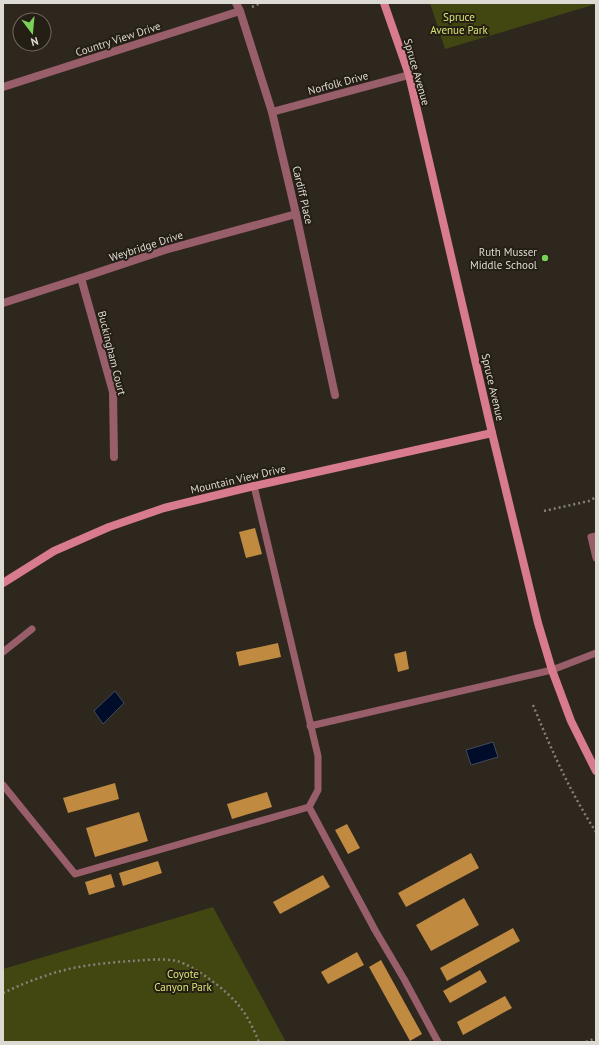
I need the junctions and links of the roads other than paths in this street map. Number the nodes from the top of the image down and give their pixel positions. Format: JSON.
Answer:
{"nodes":[{"id":1,"x":236,"y":3,"type":"edge"},
{"id":2,"x":384,"y":3,"type":"edge"},
{"id":3,"x":240,"y":11,"type":"junction"},
{"id":4,"x":409,"y":75,"type":"junction"},
{"id":5,"x":3,"y":87,"type":"edge"},
{"id":6,"x":272,"y":112,"type":"junction"},
{"id":7,"x":296,"y":214,"type":"junction"},
{"id":8,"x":81,"y":278,"type":"junction"},
{"id":9,"x":3,"y":303,"type":"edge"},
{"id":10,"x":335,"y":395,"type":"dead end"},
{"id":11,"x":492,"y":433,"type":"junction"},
{"id":12,"x":114,"y":457,"type":"dead end"},
{"id":13,"x":254,"y":486,"type":"junction"},
{"id":14,"x":596,"y":536,"type":"edge"},
{"id":15,"x":596,"y":558,"type":"edge"},
{"id":16,"x":3,"y":583,"type":"edge"},
{"id":17,"x":32,"y":630,"type":"dead end"},
{"id":18,"x":3,"y":652,"type":"edge"},
{"id":19,"x":596,"y":652,"type":"edge"},
{"id":20,"x":552,"y":670,"type":"junction"},
{"id":21,"x":310,"y":726,"type":"junction"},
{"id":22,"x":596,"y":771,"type":"edge"},
{"id":23,"x":3,"y":785,"type":"edge"},
{"id":24,"x":309,"y":807,"type":"junction"},
{"id":25,"x":438,"y":1042,"type":"edge"}],
"edges":[{"from":1,"to":3,"type":"street","name":"Cardiff Place"},
{"from":2,"to":4,"type":"street","name":"Spruce Avenue"},
{"from":3,"to":5,"type":"street","name":"Country View Drive"},
{"from":3,"to":6,"type":"street","name":"Cardiff Place"},
{"from":4,"to":6,"type":"street","name":"Norfolk Drive"},
{"from":4,"to":11,"type":"street","name":"Spruce Avenue"},
{"from":6,"to":7,"type":"street","name":"Cardiff Place"},
{"from":7,"to":8,"type":"street","name":"Weybridge Drive"},
{"from":7,"to":10,"type":"street","name":"Cardiff Place"},
{"from":8,"to":9,"type":"street","name":"Weybridge Drive"},
{"from":8,"to":12,"type":"street","name":"Buckingham Court"},
{"from":11,"to":13,"type":"street","name":"Mountain View Drive"},
{"from":11,"to":20,"type":"street","name":"Spruce Avenue"},
{"from":13,"to":16,"type":"street","name":"Mountain View Drive"},
{"from":13,"to":21,"type":"lane"},
{"from":14,"to":15,"type":"lane"},
{"from":17,"to":18,"type":"lane"},
{"from":19,"to":20,"type":"lane"},
{"from":20,"to":21,"type":"lane"},
{"from":20,"to":22,"type":"street","name":"Spruce Avenue"},
{"from":21,"to":24,"type":"lane"},
{"from":23,"to":24,"type":"lane"},
{"from":24,"to":25,"type":"lane"}]}
